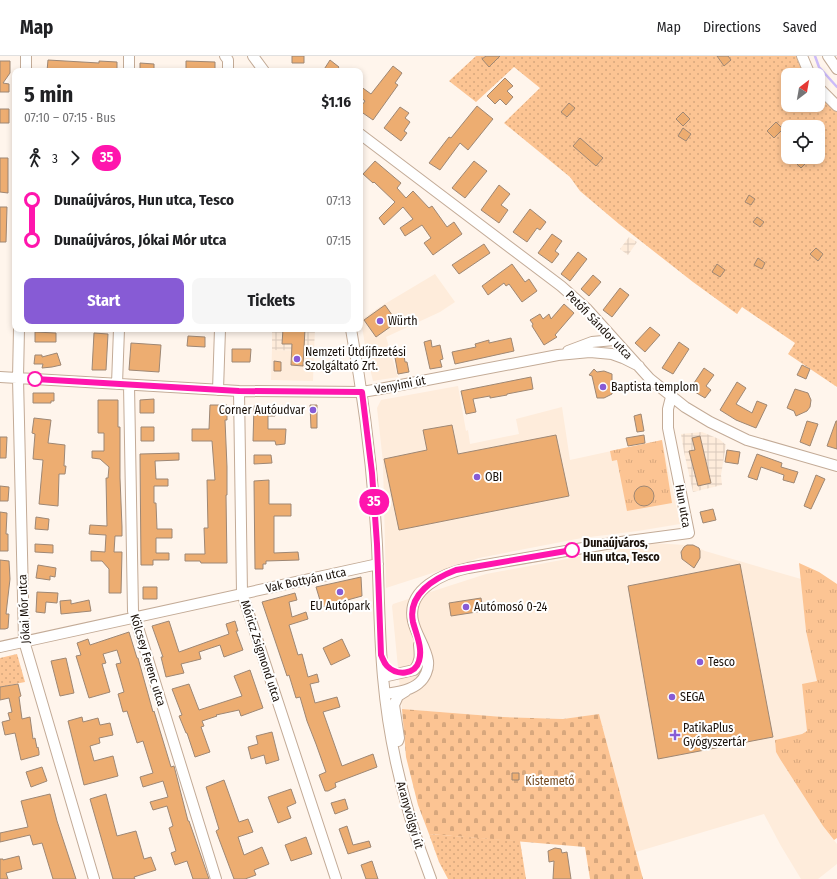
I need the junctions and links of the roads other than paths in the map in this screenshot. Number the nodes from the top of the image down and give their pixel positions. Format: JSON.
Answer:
{"nodes":[{"id":1,"x":26,"y":56,"type":"edge"},
{"id":2,"x":129,"y":56,"type":"edge"},
{"id":3,"x":225,"y":56,"type":"edge"},
{"id":4,"x":253,"y":56,"type":"edge"},
{"id":5,"x":802,"y":56,"type":"edge"},
{"id":6,"x":828,"y":56,"type":"edge"},
{"id":7,"x":26,"y":68,"type":"edge"},
{"id":8,"x":129,"y":68,"type":"edge"},
{"id":9,"x":228,"y":68,"type":"edge"},
{"id":10,"x":262,"y":68,"type":"edge"},
{"id":11,"x":807,"y":68,"type":"edge"},
{"id":12,"x":837,"y":69,"type":"edge"},
{"id":13,"x":825,"y":94,"type":"edge"},
{"id":14,"x":837,"y":106,"type":"edge"},
{"id":15,"x":363,"y":136,"type":"edge"},
{"id":16,"x":19,"y":332,"type":"edge"},
{"id":17,"x":119,"y":332,"type":"edge"},
{"id":18,"x":220,"y":332,"type":"edge"},
{"id":19,"x":352,"y":332,"type":"edge"},
{"id":20,"x":614,"y":340,"type":"junction"},
{"id":21,"x":558,"y":355,"type":"junction"},
{"id":22,"x":639,"y":366,"type":"junction"},
{"id":23,"x":0,"y":377,"type":"edge"},
{"id":24,"x":18,"y":378,"type":"junction"},
{"id":25,"x":117,"y":384,"type":"junction"},
{"id":26,"x":129,"y":384,"type":"junction"},
{"id":27,"x":218,"y":390,"type":"junction"},
{"id":28,"x":239,"y":391,"type":"junction"},
{"id":29,"x":362,"y":392,"type":"junction"},
{"id":30,"x":671,"y":397,"type":"junction"},
{"id":31,"x":837,"y":466,"type":"edge"},
{"id":32,"x":378,"y":564,"type":"junction"},
{"id":33,"x":242,"y":594,"type":"junction"},
{"id":34,"x":135,"y":617,"type":"junction"},
{"id":35,"x":418,"y":637,"type":"junction"},
{"id":36,"x":24,"y":642,"type":"junction"},
{"id":37,"x":0,"y":647,"type":"edge"},
{"id":38,"x":381,"y":655,"type":"junction"},
{"id":39,"x":402,"y":673,"type":"junction"},
{"id":40,"x":383,"y":677,"type":"junction"},
{"id":41,"x":410,"y":688,"type":"junction"},
{"id":42,"x":385,"y":694,"type":"junction"},
{"id":43,"x":394,"y":750,"type":"junction"},
{"id":44,"x":94,"y":879,"type":"edge"},
{"id":45,"x":216,"y":879,"type":"edge"},
{"id":46,"x":336,"y":879,"type":"edge"},
{"id":47,"x":431,"y":879,"type":"edge"}],
"edges":[{"from":1,"to":7,"type":"street"},
{"from":2,"to":8,"type":"street"},
{"from":3,"to":9,"type":"street"},
{"from":4,"to":10,"type":"street"},
{"from":5,"to":11,"type":"street"},
{"from":6,"to":12,"type":"street"},
{"from":13,"to":14,"type":"street"},
{"from":15,"to":20,"type":"street","name":"Petőfi Sándor utca"},
{"from":16,"to":24,"type":"street","name":"Jókai Mór utca"},
{"from":17,"to":25,"type":"street"},
{"from":18,"to":27,"type":"street"},
{"from":19,"to":29,"type":"street","name":"Aranyvölgyi út"},
{"from":20,"to":21,"type":"street","name":"Venyimi út"},
{"from":20,"to":22,"type":"street","name":"Petőfi Sándor utca"},
{"from":21,"to":22,"type":"street","name":"Venyimi út"},
{"from":21,"to":29,"type":"street","name":"Venyimi út"},
{"from":22,"to":30,"type":"street","name":"Petőfi Sándor utca"},
{"from":23,"to":24,"type":"street","name":"Venyimi út"},
{"from":24,"to":25,"type":"street","name":"Venyimi út"},
{"from":24,"to":36,"type":"street","name":"Jókai Mór utca"},
{"from":25,"to":26,"type":"street","name":"Venyimi út"},
{"from":26,"to":27,"type":"street","name":"Venyimi út"},
{"from":26,"to":34,"type":"street","name":"Kölcsey Ferenc utca"},
{"from":27,"to":28,"type":"street","name":"Venyimi út"},
{"from":28,"to":29,"type":"street","name":"Venyimi út"},
{"from":28,"to":33,"type":"street","name":"Móricz Zsigmond utca"},
{"from":29,"to":32,"type":"street","name":"Aranyvölgyi út"},
{"from":30,"to":31,"type":"street","name":"Petőfi Sándor utca"},
{"from":30,"to":35,"type":"street","name":"Hun utca"},
{"from":32,"to":33,"type":"street","name":"Vak Bottyán utca"},
{"from":32,"to":38,"type":"street","name":"Aranyvölgyi út"},
{"from":33,"to":34,"type":"street","name":"Vak Bottyán utca"},
{"from":33,"to":46,"type":"street","name":"Móricz Zsigmond utca"},
{"from":34,"to":36,"type":"street","name":"Vak Bottyán utca"},
{"from":34,"to":45,"type":"street","name":"Kölcsey Ferenc utca"},
{"from":35,"to":39,"type":"street","name":"Hun utca"},
{"from":35,"to":41,"type":"street","name":"Hun utca"},
{"from":36,"to":37,"type":"street","name":"Vak Bottyán utca"},
{"from":36,"to":44,"type":"street","name":"Jókai Mór utca"},
{"from":38,"to":39,"type":"street"},
{"from":38,"to":40,"type":"street","name":"Aranyvölgyi út"},
{"from":39,"to":40,"type":"street","name":"Hun utca"},
{"from":40,"to":42,"type":"street","name":"Aranyvölgyi út"},
{"from":41,"to":42,"type":"street","name":"Hun utca"},
{"from":41,"to":43,"type":"street","name":"Aranyvölgyi út"},
{"from":42,"to":43,"type":"street","name":"Aranyvölgyi út"},
{"from":43,"to":47,"type":"street","name":"Aranyvölgyi út"}]}
